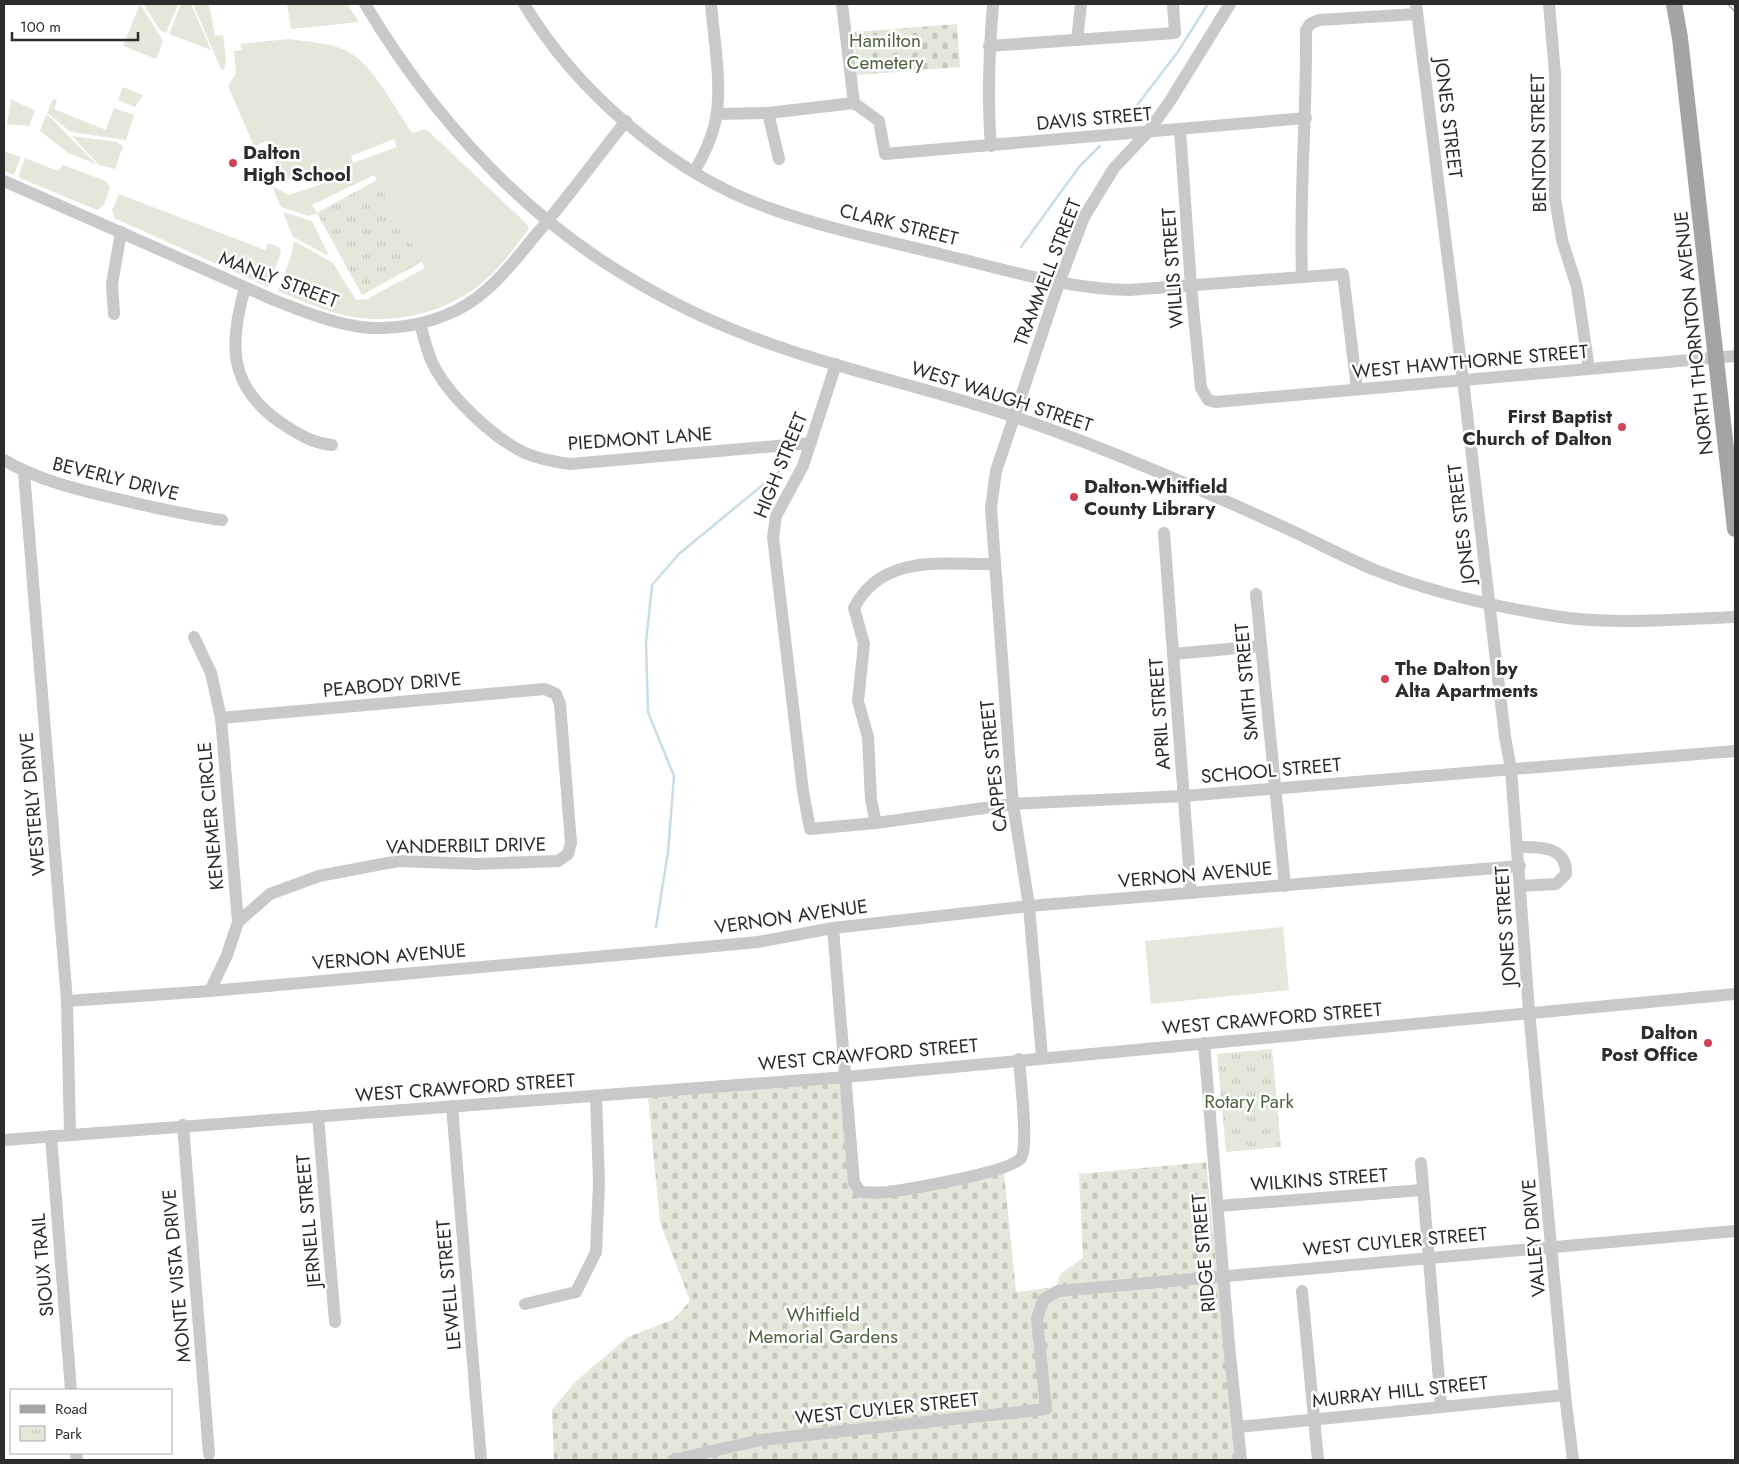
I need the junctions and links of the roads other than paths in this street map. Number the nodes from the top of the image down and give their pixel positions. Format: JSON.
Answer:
{"nodes":[{"id":1,"x":365,"y":4,"type":"edge"},
{"id":2,"x":524,"y":4,"type":"edge"},
{"id":3,"x":711,"y":4,"type":"edge"},
{"id":4,"x":842,"y":4,"type":"edge"},
{"id":5,"x":993,"y":4,"type":"edge"},
{"id":6,"x":1081,"y":4,"type":"edge"},
{"id":7,"x":1173,"y":4,"type":"edge"},
{"id":8,"x":1230,"y":4,"type":"edge"},
{"id":9,"x":1549,"y":4,"type":"edge"},
{"id":10,"x":1674,"y":4,"type":"edge"},
{"id":11,"x":1416,"y":9,"type":"edge"},
{"id":12,"x":1077,"y":40,"type":"junction"},
{"id":13,"x":989,"y":46,"type":"junction"},
{"id":14,"x":854,"y":103,"type":"junction"},
{"id":15,"x":768,"y":113,"type":"junction"},
{"id":16,"x":717,"y":114,"type":"junction"},
{"id":17,"x":1306,"y":118,"type":"junction"},
{"id":18,"x":626,"y":122,"type":"junction"},
{"id":19,"x":1180,"y":130,"type":"junction"},
{"id":20,"x":1148,"y":132,"type":"junction"},
{"id":21,"x":991,"y":146,"type":"junction"},
{"id":22,"x":779,"y":159,"type":"dead end"},
{"id":23,"x":694,"y":172,"type":"junction"},
{"id":24,"x":4,"y":181,"type":"edge"},
{"id":25,"x":548,"y":220,"type":"junction"},
{"id":26,"x":121,"y":232,"type":"junction"},
{"id":27,"x":1302,"y":277,"type":"junction"},
{"id":28,"x":1059,"y":282,"type":"junction"},
{"id":29,"x":1191,"y":286,"type":"junction"},
{"id":30,"x":245,"y":288,"type":"junction"},
{"id":31,"x":114,"y":314,"type":"dead end"},
{"id":32,"x":420,"y":323,"type":"junction"},
{"id":33,"x":1735,"y":356,"type":"edge"},
{"id":34,"x":1715,"y":358,"type":"junction"},
{"id":35,"x":836,"y":364,"type":"junction"},
{"id":36,"x":1589,"y":369,"type":"junction"},
{"id":37,"x":1463,"y":380,"type":"junction"},
{"id":38,"x":1357,"y":389,"type":"junction"},
{"id":39,"x":1208,"y":400,"type":"joint"},
{"id":40,"x":1014,"y":417,"type":"junction"},
{"id":41,"x":811,"y":443,"type":"junction"},
{"id":42,"x":332,"y":445,"type":"dead end"},
{"id":43,"x":4,"y":460,"type":"edge"},
{"id":44,"x":996,"y":471,"type":"joint"},
{"id":45,"x":24,"y":472,"type":"junction"},
{"id":46,"x":222,"y":520,"type":"dead end"},
{"id":47,"x":1735,"y":529,"type":"edge"},
{"id":48,"x":1164,"y":532,"type":"dead end"},
{"id":49,"x":994,"y":564,"type":"junction"},
{"id":50,"x":1256,"y":594,"type":"dead end"},
{"id":51,"x":1490,"y":604,"type":"junction"},
{"id":52,"x":1735,"y":617,"type":"edge"},
{"id":53,"x":194,"y":637,"type":"dead end"},
{"id":54,"x":1261,"y":646,"type":"junction"},
{"id":55,"x":1173,"y":654,"type":"junction"},
{"id":56,"x":221,"y":718,"type":"junction"},
{"id":57,"x":1735,"y":751,"type":"edge"},
{"id":58,"x":1511,"y":769,"type":"junction"},
{"id":59,"x":1274,"y":788,"type":"junction"},
{"id":60,"x":1184,"y":796,"type":"junction"},
{"id":61,"x":1013,"y":804,"type":"junction"},
{"id":62,"x":876,"y":823,"type":"junction"},
{"id":63,"x":810,"y":829,"type":"joint"},
{"id":64,"x":1518,"y":847,"type":"junction"},
{"id":65,"x":558,"y":861,"type":"joint"},
{"id":66,"x":1520,"y":866,"type":"junction"},
{"id":67,"x":1285,"y":886,"type":"junction"},
{"id":68,"x":1521,"y":886,"type":"junction"},
{"id":69,"x":1191,"y":893,"type":"junction"},
{"id":70,"x":1029,"y":906,"type":"junction"},
{"id":71,"x":238,"y":922,"type":"junction"},
{"id":72,"x":833,"y":928,"type":"junction"},
{"id":73,"x":210,"y":991,"type":"junction"},
{"id":74,"x":1735,"y":994,"type":"edge"},
{"id":75,"x":67,"y":1001,"type":"junction"},
{"id":76,"x":1529,"y":1012,"type":"junction"},
{"id":77,"x":1204,"y":1043,"type":"junction"},
{"id":78,"x":1042,"y":1057,"type":"junction"},
{"id":79,"x":1019,"y":1059,"type":"junction"},
{"id":80,"x":846,"y":1076,"type":"junction"},
{"id":81,"x":596,"y":1096,"type":"junction"},
{"id":82,"x":452,"y":1106,"type":"junction"},
{"id":83,"x":318,"y":1116,"type":"junction"},
{"id":84,"x":183,"y":1125,"type":"junction"},
{"id":85,"x":70,"y":1134,"type":"junction"},
{"id":86,"x":50,"y":1136,"type":"junction"},
{"id":87,"x":4,"y":1140,"type":"edge"},
{"id":88,"x":1421,"y":1163,"type":"dead end"},
{"id":89,"x":1422,"y":1190,"type":"junction"},
{"id":90,"x":1218,"y":1206,"type":"junction"},
{"id":91,"x":1735,"y":1231,"type":"edge"},
{"id":92,"x":1553,"y":1246,"type":"junction"},
{"id":93,"x":1428,"y":1257,"type":"junction"},
{"id":94,"x":1224,"y":1276,"type":"junction"},
{"id":95,"x":1302,"y":1291,"type":"dead end"},
{"id":96,"x":525,"y":1304,"type":"dead end"},
{"id":97,"x":335,"y":1322,"type":"dead end"},
{"id":98,"x":71,"y":1389,"type":"edge"},
{"id":99,"x":1565,"y":1395,"type":"junction"},
{"id":100,"x":1441,"y":1405,"type":"junction"},
{"id":101,"x":1313,"y":1419,"type":"junction"},
{"id":102,"x":1238,"y":1426,"type":"junction"},
{"id":103,"x":209,"y":1454,"type":"dead end"},
{"id":104,"x":481,"y":1460,"type":"edge"},
{"id":105,"x":674,"y":1460,"type":"edge"},
{"id":106,"x":1241,"y":1460,"type":"edge"},
{"id":107,"x":1318,"y":1460,"type":"edge"},
{"id":108,"x":1574,"y":1460,"type":"edge"}],
"edges":[{"from":1,"to":25,"type":"street","name":"WEST WAUGH STREET"},
{"from":2,"to":18,"type":"street","name":"CLARK STREET"},
{"from":3,"to":16,"type":"street"},
{"from":4,"to":14,"type":"street"},
{"from":5,"to":13,"type":"street"},
{"from":6,"to":12,"type":"street"},
{"from":7,"to":12,"type":"street"},
{"from":8,"to":20,"type":"street","name":"TRAMMELL STREET"},
{"from":9,"to":36,"type":"street","name":"BENTON STREET"},
{"from":10,"to":34,"type":"main road","name":"NORTH THORNTON AVENUE"},
{"from":11,"to":17,"type":"street"},
{"from":11,"to":37,"type":"street","name":"JONES STREET"},
{"from":12,"to":13,"type":"street"},
{"from":13,"to":21,"type":"street"},
{"from":14,"to":15,"type":"street"},
{"from":14,"to":21,"type":"street","name":"DAVIS STREET"},
{"from":15,"to":16,"type":"street"},
{"from":15,"to":22,"type":"street"},
{"from":16,"to":23,"type":"street"},
{"from":17,"to":19,"type":"street","name":"DAVIS STREET"},
{"from":17,"to":27,"type":"street"},
{"from":18,"to":23,"type":"street","name":"CLARK STREET"},
{"from":18,"to":25,"type":"street","name":"MANLY STREET"},
{"from":19,"to":20,"type":"street","name":"DAVIS STREET"},
{"from":19,"to":29,"type":"street","name":"WILLIS STREET"},
{"from":20,"to":21,"type":"street","name":"DAVIS STREET"},
{"from":20,"to":28,"type":"street","name":"TRAMMELL STREET"},
{"from":23,"to":28,"type":"street","name":"CLARK STREET"},
{"from":24,"to":26,"type":"street","name":"MANLY STREET"},
{"from":25,"to":32,"type":"street","name":"MANLY STREET"},
{"from":25,"to":35,"type":"street","name":"WEST WAUGH STREET"},
{"from":26,"to":30,"type":"street","name":"MANLY STREET"},
{"from":26,"to":31,"type":"street"},
{"from":27,"to":29,"type":"street","name":"CLARK STREET"},
{"from":27,"to":38,"type":"street","name":"CLARK STREET"},
{"from":28,"to":29,"type":"street","name":"CLARK STREET"},
{"from":28,"to":40,"type":"street","name":"TRAMMELL STREET"},
{"from":29,"to":39,"type":"street","name":"WILLIS STREET"},
{"from":30,"to":32,"type":"street","name":"MANLY STREET"},
{"from":30,"to":42,"type":"street"},
{"from":32,"to":41,"type":"street","name":"PIEDMONT LANE"},
{"from":33,"to":34,"type":"street","name":"WEST HAWTHORNE STREET"},
{"from":34,"to":36,"type":"street","name":"WEST HAWTHORNE STREET"},
{"from":34,"to":47,"type":"main road","name":"NORTH THORNTON AVENUE"},
{"from":35,"to":40,"type":"street","name":"WEST WAUGH STREET"},
{"from":35,"to":41,"type":"street","name":"HIGH STREET"},
{"from":36,"to":37,"type":"street","name":"WEST HAWTHORNE STREET"},
{"from":37,"to":38,"type":"street","name":"WEST HAWTHORNE STREET"},
{"from":37,"to":51,"type":"street","name":"JONES STREET"},
{"from":38,"to":39,"type":"street","name":"WEST HAWTHORNE STREET"},
{"from":40,"to":44,"type":"street","name":"TRAMMELL STREET"},
{"from":40,"to":51,"type":"street","name":"WEST WAUGH STREET"},
{"from":41,"to":63,"type":"street","name":"HIGH STREET"},
{"from":43,"to":45,"type":"street","name":"BEVERLY DRIVE"},
{"from":44,"to":49,"type":"street","name":"CAPPES STREET"},
{"from":45,"to":46,"type":"street","name":"BEVERLY DRIVE"},
{"from":45,"to":75,"type":"street","name":"WESTERLY DRIVE"},
{"from":48,"to":55,"type":"street","name":"APRIL STREET"},
{"from":49,"to":61,"type":"street","name":"CAPPES STREET"},
{"from":49,"to":62,"type":"street"},
{"from":50,"to":54,"type":"street","name":"SMITH STREET"},
{"from":51,"to":52,"type":"street","name":"WEST WAUGH STREET"},
{"from":51,"to":58,"type":"street","name":"JONES STREET"},
{"from":53,"to":56,"type":"street","name":"KENEMER CIRCLE"},
{"from":54,"to":55,"type":"street"},
{"from":54,"to":59,"type":"street","name":"SMITH STREET"},
{"from":55,"to":60,"type":"street","name":"APRIL STREET"},
{"from":56,"to":65,"type":"street","name":"PEABODY DRIVE"},
{"from":56,"to":71,"type":"street","name":"KENEMER CIRCLE"},
{"from":57,"to":58,"type":"street","name":"SCHOOL STREET"},
{"from":58,"to":59,"type":"street","name":"SCHOOL STREET"},
{"from":58,"to":64,"type":"street","name":"JONES STREET"},
{"from":59,"to":60,"type":"street","name":"SCHOOL STREET"},
{"from":59,"to":67,"type":"street","name":"SMITH STREET"},
{"from":60,"to":61,"type":"street","name":"SCHOOL STREET"},
{"from":60,"to":69,"type":"street","name":"APRIL STREET"},
{"from":61,"to":62,"type":"street","name":"SCHOOL STREET"},
{"from":61,"to":70,"type":"street","name":"CAPPES STREET"},
{"from":62,"to":63,"type":"street","name":"SCHOOL STREET"},
{"from":64,"to":66,"type":"street","name":"JONES STREET"},
{"from":64,"to":68,"type":"street"},
{"from":65,"to":71,"type":"street","name":"VANDERBILT DRIVE"},
{"from":66,"to":67,"type":"street","name":"VERNON AVENUE"},
{"from":66,"to":68,"type":"street","name":"JONES STREET"},
{"from":67,"to":69,"type":"street","name":"VERNON AVENUE"},
{"from":68,"to":76,"type":"street","name":"JONES STREET"},
{"from":69,"to":70,"type":"street","name":"VERNON AVENUE"},
{"from":70,"to":72,"type":"street","name":"VERNON AVENUE"},
{"from":70,"to":78,"type":"street","name":"CAPPES STREET"},
{"from":71,"to":73,"type":"street","name":"KENEMER CIRCLE"},
{"from":72,"to":73,"type":"street","name":"VERNON AVENUE"},
{"from":72,"to":80,"type":"street"},
{"from":73,"to":75,"type":"street","name":"VERNON AVENUE"},
{"from":74,"to":76,"type":"street","name":"WEST CRAWFORD STREET"},
{"from":75,"to":85,"type":"street","name":"WESTERLY DRIVE"},
{"from":76,"to":77,"type":"street","name":"WEST CRAWFORD STREET"},
{"from":76,"to":92,"type":"street","name":"VALLEY DRIVE"},
{"from":77,"to":78,"type":"street","name":"WEST CRAWFORD STREET"},
{"from":77,"to":90,"type":"street","name":"RIDGE STREET"},
{"from":78,"to":79,"type":"street","name":"WEST CRAWFORD STREET"},
{"from":79,"to":80,"type":"street","name":"WEST CRAWFORD STREET"},
{"from":79,"to":80,"type":"street"},
{"from":80,"to":81,"type":"street","name":"WEST CRAWFORD STREET"},
{"from":81,"to":82,"type":"street","name":"WEST CRAWFORD STREET"},
{"from":81,"to":96,"type":"street"},
{"from":82,"to":83,"type":"street","name":"WEST CRAWFORD STREET"},
{"from":82,"to":104,"type":"street","name":"LEWELL STREET"},
{"from":83,"to":84,"type":"street","name":"WEST CRAWFORD STREET"},
{"from":83,"to":97,"type":"street","name":"JERNELL STREET"},
{"from":84,"to":85,"type":"street","name":"WEST CRAWFORD STREET"},
{"from":84,"to":103,"type":"street","name":"MONTE VISTA DRIVE"},
{"from":85,"to":86,"type":"street","name":"WEST CRAWFORD STREET"},
{"from":86,"to":87,"type":"street","name":"WEST CRAWFORD STREET"},
{"from":86,"to":98,"type":"street","name":"SIOUX TRAIL"},
{"from":88,"to":89,"type":"street"},
{"from":89,"to":90,"type":"street","name":"WILKINS STREET"},
{"from":89,"to":93,"type":"street"},
{"from":90,"to":94,"type":"street","name":"RIDGE STREET"},
{"from":91,"to":92,"type":"street","name":"WEST CUYLER STREET"},
{"from":92,"to":93,"type":"street","name":"WEST CUYLER STREET"},
{"from":92,"to":99,"type":"street","name":"VALLEY DRIVE"},
{"from":93,"to":94,"type":"street","name":"WEST CUYLER STREET"},
{"from":93,"to":100,"type":"street"},
{"from":94,"to":102,"type":"street","name":"RIDGE STREET"},
{"from":94,"to":105,"type":"street","name":"WEST CUYLER STREET"},
{"from":95,"to":101,"type":"street"},
{"from":99,"to":100,"type":"street","name":"MURRAY HILL STREET"},
{"from":99,"to":108,"type":"street","name":"VALLEY DRIVE"},
{"from":100,"to":101,"type":"street","name":"MURRAY HILL STREET"},
{"from":101,"to":102,"type":"street","name":"MURRAY HILL STREET"},
{"from":101,"to":107,"type":"street"},
{"from":102,"to":106,"type":"street","name":"RIDGE STREET"}]}
